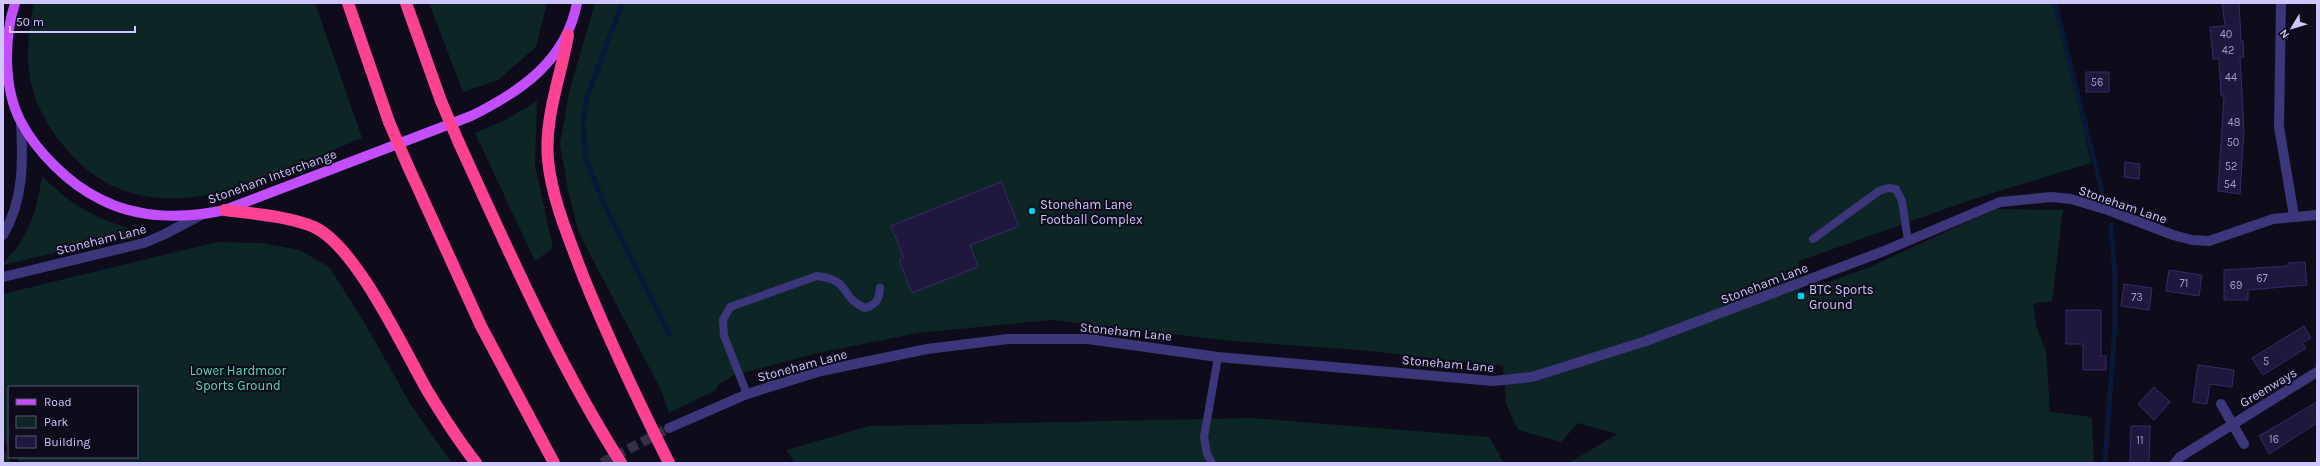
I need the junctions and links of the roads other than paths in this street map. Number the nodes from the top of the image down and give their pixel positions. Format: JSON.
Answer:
{"nodes":[{"id":1,"x":15,"y":3,"type":"edge"},
{"id":2,"x":348,"y":3,"type":"edge"},
{"id":3,"x":406,"y":3,"type":"edge"},
{"id":4,"x":577,"y":3,"type":"edge"},
{"id":5,"x":2281,"y":3,"type":"edge"},
{"id":6,"x":568,"y":35,"type":"junction"},
{"id":7,"x":3,"y":77,"type":"edge"},
{"id":8,"x":12,"y":96,"type":"junction"},
{"id":9,"x":21,"y":122,"type":"junction"},
{"id":10,"x":225,"y":210,"type":"junction"},
{"id":11,"x":201,"y":215,"type":"junction"},
{"id":12,"x":2317,"y":215,"type":"edge"},
{"id":13,"x":2294,"y":216,"type":"junction"},
{"id":14,"x":3,"y":235,"type":"edge"},
{"id":15,"x":1813,"y":239,"type":"dead end"},
{"id":16,"x":1908,"y":241,"type":"junction"},
{"id":17,"x":3,"y":277,"type":"edge"},
{"id":18,"x":880,"y":288,"type":"dead end"},
{"id":19,"x":1218,"y":356,"type":"junction"},
{"id":20,"x":2317,"y":372,"type":"edge"},
{"id":21,"x":747,"y":394,"type":"junction"},
{"id":22,"x":2221,"y":404,"type":"dead end"},
{"id":23,"x":2232,"y":424,"type":"junction"},
{"id":24,"x":669,"y":428,"type":"tunnel mouth"},
{"id":25,"x":2244,"y":444,"type":"dead end"},
{"id":26,"x":476,"y":463,"type":"edge"},
{"id":27,"x":554,"y":463,"type":"edge"},
{"id":28,"x":621,"y":463,"type":"edge"},
{"id":29,"x":670,"y":463,"type":"edge"},
{"id":30,"x":1212,"y":463,"type":"edge"},
{"id":31,"x":2175,"y":463,"type":"edge"}],
"edges":[{"from":1,"to":8,"type":"main road","name":"Stoneham Interchange"},
{"from":2,"to":27,"type":"highway","bridge":true},
{"from":3,"to":28,"type":"highway","bridge":true},
{"from":4,"to":6,"type":"main road","name":"Stoneham Interchange"},
{"from":5,"to":13,"type":"street"},
{"from":6,"to":10,"type":"main road","name":"Stoneham Interchange"},
{"from":6,"to":29,"type":"highway"},
{"from":7,"to":8,"type":"main road"},
{"from":8,"to":9,"type":"main road","name":"Stoneham Interchange"},
{"from":9,"to":11,"type":"main road","name":"Stoneham Interchange"},
{"from":9,"to":14,"type":"street"},
{"from":10,"to":11,"type":"main road","name":"Stoneham Interchange"},
{"from":10,"to":26,"type":"highway"},
{"from":11,"to":17,"type":"street","name":"Stoneham Lane"},
{"from":12,"to":13,"type":"street","name":"Stoneham Lane"},
{"from":13,"to":16,"type":"street","name":"Stoneham Lane"},
{"from":15,"to":16,"type":"lane"},
{"from":16,"to":19,"type":"street","name":"Stoneham Lane"},
{"from":18,"to":21,"type":"lane"},
{"from":19,"to":21,"type":"street","name":"Stoneham Lane"},
{"from":19,"to":30,"type":"lane"},
{"from":20,"to":23,"type":"street","name":"Greenways"},
{"from":21,"to":24,"type":"street","name":"Stoneham Lane"},
{"from":22,"to":23,"type":"street","name":"Greenways"},
{"from":23,"to":25,"type":"street","name":"Greenways"},
{"from":23,"to":31,"type":"street","name":"Greenways"}]}
